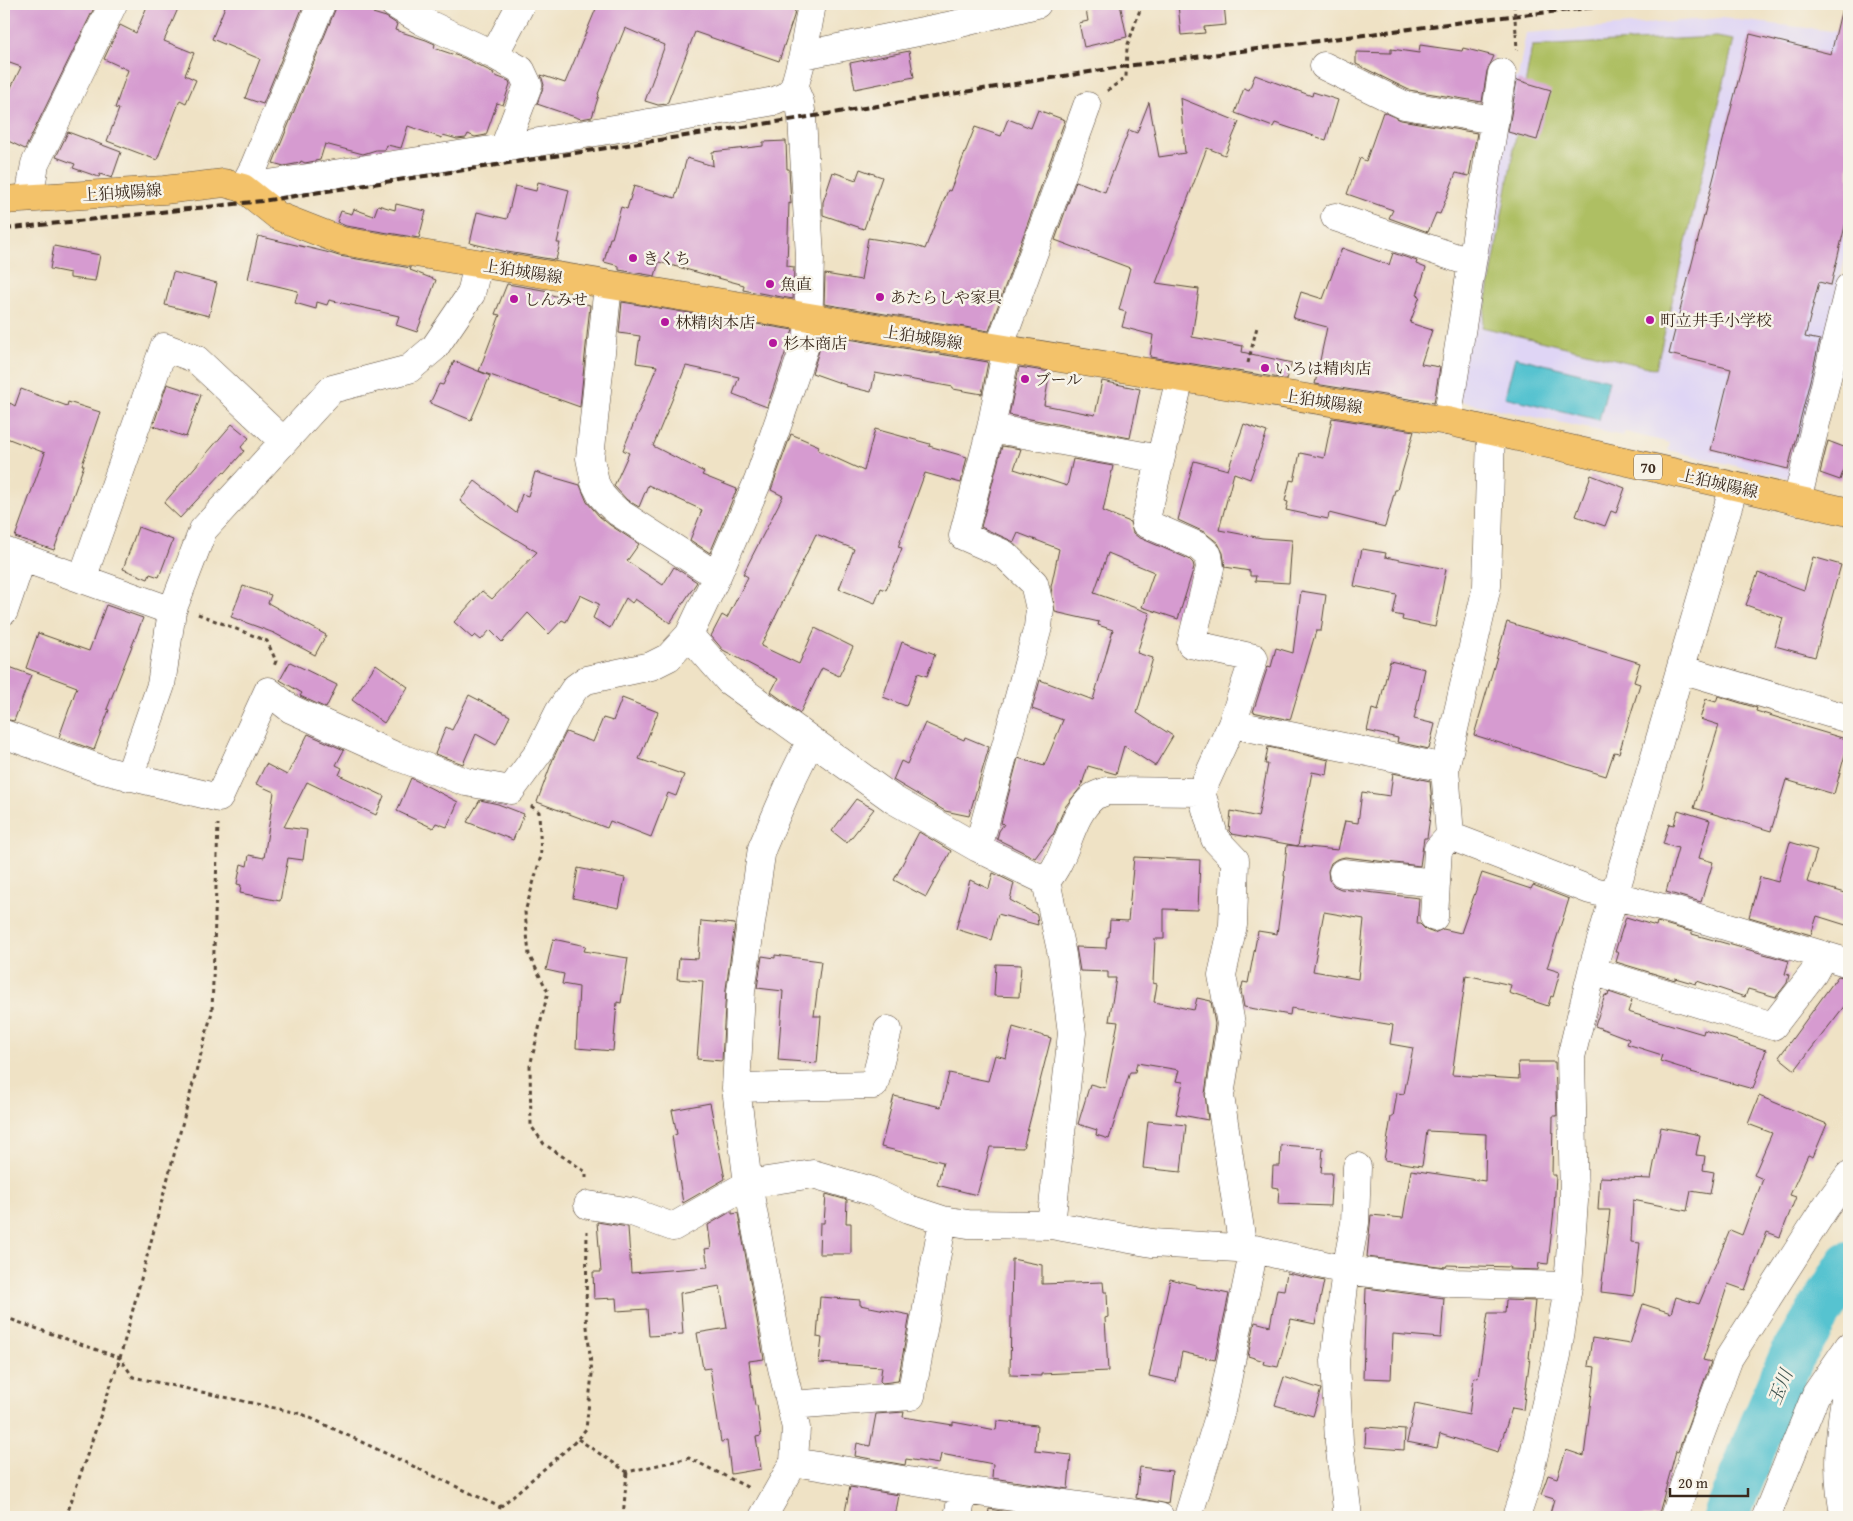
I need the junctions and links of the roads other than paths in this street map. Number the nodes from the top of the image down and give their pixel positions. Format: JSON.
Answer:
{"nodes":[{"id":1,"x":114,"y":4,"type":"edge"},
{"id":2,"x":321,"y":4,"type":"edge"},
{"id":3,"x":394,"y":4,"type":"edge"},
{"id":4,"x":521,"y":4,"type":"edge"},
{"id":5,"x":812,"y":4,"type":"edge"},
{"id":6,"x":1037,"y":4,"type":"edge"},
{"id":7,"x":956,"y":14,"type":"edge"},
{"id":8,"x":494,"y":55,"type":"junction"},
{"id":9,"x":803,"y":55,"type":"junction"},
{"id":10,"x":1324,"y":66,"type":"dead end"},
{"id":11,"x":1502,"y":73,"type":"dead end"},
{"id":12,"x":794,"y":88,"type":"junction"},
{"id":13,"x":1087,"y":106,"type":"road end"},
{"id":14,"x":1494,"y":120,"type":"junction"},
{"id":15,"x":504,"y":148,"type":"junction"},
{"id":16,"x":243,"y":188,"type":"junction"},
{"id":17,"x":16,"y":199,"type":"edge"},
{"id":18,"x":1335,"y":217,"type":"dead end"},
{"id":19,"x":1472,"y":263,"type":"junction"},
{"id":20,"x":478,"y":264,"type":"junction"},
{"id":21,"x":608,"y":285,"type":"junction"},
{"id":22,"x":1849,"y":287,"type":"edge"},
{"id":23,"x":807,"y":318,"type":"junction"},
{"id":24,"x":1004,"y":350,"type":"junction"},
{"id":25,"x":1180,"y":378,"type":"junction"},
{"id":26,"x":1447,"y":421,"type":"junction"},
{"id":27,"x":991,"y":428,"type":"junction"},
{"id":28,"x":1490,"y":431,"type":"junction"},
{"id":29,"x":283,"y":442,"type":"junction"},
{"id":30,"x":1160,"y":459,"type":"junction"},
{"id":31,"x":1734,"y":486,"type":"junction"},
{"id":32,"x":1797,"y":501,"type":"junction"},
{"id":33,"x":1849,"y":512,"type":"edge"},
{"id":34,"x":13,"y":554,"type":"edge"},
{"id":35,"x":717,"y":576,"type":"junction"},
{"id":36,"x":82,"y":579,"type":"junction"},
{"id":37,"x":173,"y":608,"type":"junction"},
{"id":38,"x":4,"y":611,"type":"edge"},
{"id":39,"x":689,"y":635,"type":"junction"},
{"id":40,"x":1681,"y":669,"type":"junction"},
{"id":41,"x":1849,"y":719,"type":"edge"},
{"id":42,"x":1232,"y":724,"type":"junction"},
{"id":43,"x":4,"y":734,"type":"edge"},
{"id":44,"x":812,"y":740,"type":"junction"},
{"id":45,"x":1445,"y":768,"type":"junction"},
{"id":46,"x":129,"y":777,"type":"junction"},
{"id":47,"x":1200,"y":792,"type":"junction"},
{"id":48,"x":1450,"y":836,"type":"junction"},
{"id":49,"x":978,"y":848,"type":"junction"},
{"id":50,"x":1343,"y":873,"type":"dead end"},
{"id":51,"x":1046,"y":881,"type":"junction"},
{"id":52,"x":1436,"y":883,"type":"junction"},
{"id":53,"x":1615,"y":896,"type":"junction"},
{"id":54,"x":1434,"y":917,"type":"dead end"},
{"id":55,"x":1823,"y":956,"type":"junction"},
{"id":56,"x":1849,"y":963,"type":"edge"},
{"id":57,"x":1592,"y":972,"type":"junction"},
{"id":58,"x":888,"y":1030,"type":"dead end"},
{"id":59,"x":736,"y":1088,"type":"junction"},
{"id":60,"x":1357,"y":1167,"type":"dead end"},
{"id":61,"x":1849,"y":1175,"type":"edge"},
{"id":62,"x":748,"y":1184,"type":"junction"},
{"id":63,"x":588,"y":1205,"type":"road end"},
{"id":64,"x":943,"y":1220,"type":"junction"},
{"id":65,"x":1051,"y":1225,"type":"junction"},
{"id":66,"x":1248,"y":1249,"type":"junction"},
{"id":67,"x":1346,"y":1270,"type":"junction"},
{"id":68,"x":1568,"y":1286,"type":"junction"},
{"id":69,"x":1849,"y":1346,"type":"edge"},
{"id":70,"x":1849,"y":1376,"type":"edge"},
{"id":71,"x":791,"y":1405,"type":"junction"},
{"id":72,"x":794,"y":1462,"type":"junction"},
{"id":73,"x":963,"y":1490,"type":"junction"},
{"id":74,"x":768,"y":1509,"type":"edge"},
{"id":75,"x":958,"y":1517,"type":"edge"},
{"id":76,"x":1160,"y":1517,"type":"edge"},
{"id":77,"x":1188,"y":1517,"type":"edge"},
{"id":78,"x":1348,"y":1517,"type":"edge"},
{"id":79,"x":1516,"y":1517,"type":"edge"},
{"id":80,"x":1674,"y":1517,"type":"edge"},
{"id":81,"x":1766,"y":1517,"type":"edge"},
{"id":82,"x":1846,"y":1517,"type":"edge"}],
"edges":[{"from":1,"to":17,"type":"street"},
{"from":2,"to":16,"type":"street"},
{"from":3,"to":8,"type":"street"},
{"from":4,"to":8,"type":"street"},
{"from":5,"to":9,"type":"street"},
{"from":6,"to":7,"type":"street"},
{"from":7,"to":9,"type":"street"},
{"from":8,"to":15,"type":"street"},
{"from":9,"to":12,"type":"street"},
{"from":10,"to":14,"type":"street"},
{"from":11,"to":14,"type":"street"},
{"from":12,"to":15,"type":"street"},
{"from":12,"to":23,"type":"street"},
{"from":13,"to":24,"type":"street"},
{"from":14,"to":19,"type":"street"},
{"from":15,"to":16,"type":"street"},
{"from":16,"to":17,"type":"main road","name":"上狛城陽線","number":"70"},
{"from":16,"to":20,"type":"main road","name":"上狛城陽線","number":"70"},
{"from":18,"to":19,"type":"street"},
{"from":19,"to":26,"type":"street"},
{"from":20,"to":21,"type":"main road","name":"上狛城陽線","number":"70"},
{"from":20,"to":29,"type":"street"},
{"from":21,"to":23,"type":"main road","name":"上狛城陽線","number":"70"},
{"from":21,"to":35,"type":"street"},
{"from":22,"to":32,"type":"street"},
{"from":23,"to":24,"type":"main road","name":"上狛城陽線","number":"70"},
{"from":23,"to":35,"type":"street"},
{"from":24,"to":25,"type":"main road","name":"上狛城陽線","number":"70"},
{"from":24,"to":27,"type":"street"},
{"from":25,"to":26,"type":"main road","name":"上狛城陽線","number":"70"},
{"from":25,"to":30,"type":"street"},
{"from":26,"to":28,"type":"main road","name":"上狛城陽線","number":"70"},
{"from":27,"to":30,"type":"street"},
{"from":27,"to":49,"type":"street"},
{"from":28,"to":31,"type":"main road","name":"上狛城陽線","number":"70"},
{"from":28,"to":45,"type":"street"},
{"from":29,"to":36,"type":"street"},
{"from":29,"to":37,"type":"street"},
{"from":30,"to":42,"type":"street"},
{"from":31,"to":32,"type":"main road","name":"上狛城陽線","number":"70"},
{"from":31,"to":40,"type":"street"},
{"from":32,"to":33,"type":"main road","name":"上狛城陽線","number":"70"},
{"from":34,"to":36,"type":"street"},
{"from":34,"to":38,"type":"street"},
{"from":35,"to":39,"type":"street"},
{"from":36,"to":37,"type":"street"},
{"from":37,"to":46,"type":"street"},
{"from":39,"to":44,"type":"street"},
{"from":39,"to":46,"type":"street"},
{"from":40,"to":41,"type":"street"},
{"from":40,"to":53,"type":"street"},
{"from":42,"to":45,"type":"street"},
{"from":42,"to":47,"type":"street"},
{"from":43,"to":46,"type":"street"},
{"from":44,"to":49,"type":"street"},
{"from":44,"to":59,"type":"street"},
{"from":45,"to":48,"type":"street"},
{"from":47,"to":51,"type":"street"},
{"from":47,"to":66,"type":"street"},
{"from":48,"to":52,"type":"street"},
{"from":48,"to":53,"type":"street"},
{"from":49,"to":51,"type":"street"},
{"from":50,"to":52,"type":"street"},
{"from":51,"to":65,"type":"street"},
{"from":52,"to":54,"type":"street"},
{"from":53,"to":55,"type":"street"},
{"from":53,"to":57,"type":"street"},
{"from":55,"to":56,"type":"street"},
{"from":55,"to":57,"type":"street"},
{"from":57,"to":68,"type":"street"},
{"from":58,"to":59,"type":"street"},
{"from":59,"to":62,"type":"street"},
{"from":60,"to":67,"type":"street"},
{"from":61,"to":80,"type":"street"},
{"from":62,"to":63,"type":"street"},
{"from":62,"to":64,"type":"street"},
{"from":62,"to":71,"type":"street"},
{"from":64,"to":65,"type":"street"},
{"from":64,"to":71,"type":"street"},
{"from":65,"to":66,"type":"street"},
{"from":66,"to":67,"type":"street"},
{"from":66,"to":77,"type":"street"},
{"from":67,"to":68,"type":"street"},
{"from":67,"to":78,"type":"street"},
{"from":68,"to":79,"type":"street"},
{"from":69,"to":81,"type":"street"},
{"from":70,"to":82,"type":"street"},
{"from":71,"to":72,"type":"street"},
{"from":72,"to":73,"type":"street"},
{"from":72,"to":74,"type":"street"},
{"from":73,"to":75,"type":"street"},
{"from":73,"to":76,"type":"street"}]}
